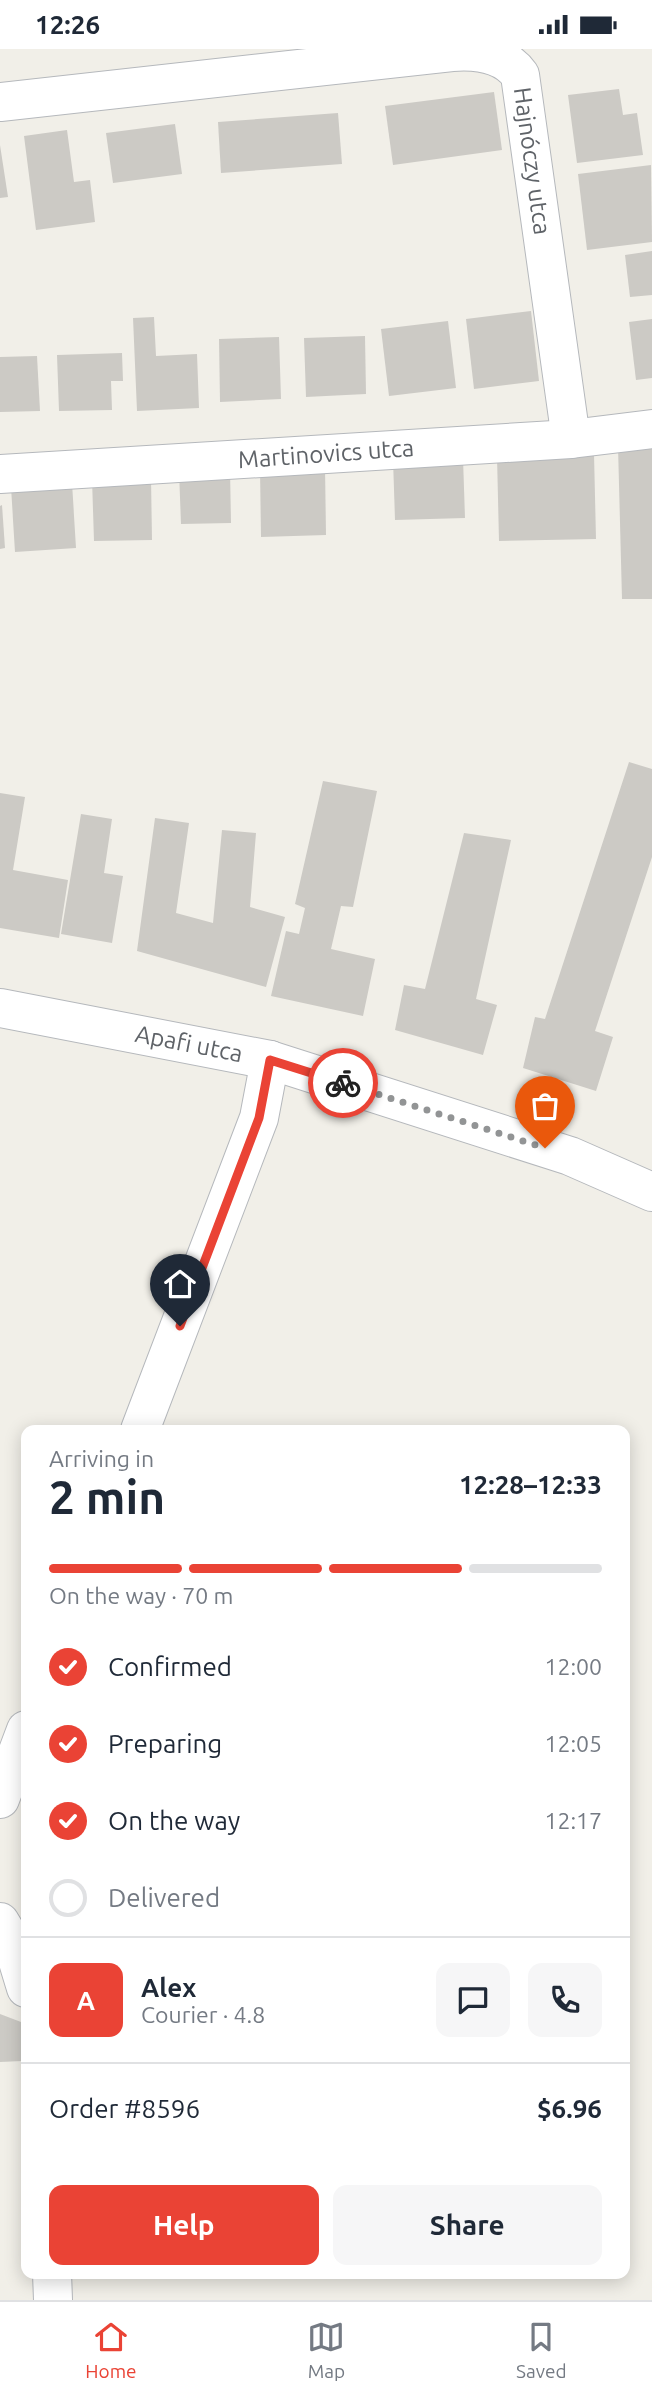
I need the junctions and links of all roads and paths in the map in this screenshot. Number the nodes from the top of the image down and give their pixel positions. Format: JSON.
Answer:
{"nodes":[{"id":1,"x":0,"y":103,"type":"edge"},
{"id":2,"x":652,"y":429,"type":"edge"},
{"id":3,"x":571,"y":439,"type":"junction"},
{"id":4,"x":0,"y":474,"type":"edge"},
{"id":5,"x":0,"y":1008,"type":"edge"},
{"id":6,"x":270,"y":1060,"type":"junction"},
{"id":7,"x":652,"y":1192,"type":"edge"},
{"id":8,"x":142,"y":1425,"type":"edge"},
{"id":9,"x":21,"y":1743,"type":"edge"},
{"id":10,"x":0,"y":1799,"type":"edge"},
{"id":11,"x":0,"y":1922,"type":"edge"},
{"id":12,"x":21,"y":1972,"type":"edge"},
{"id":13,"x":52,"y":2279,"type":"edge"},
{"id":14,"x":53,"y":2300,"type":"edge"}],
"edges":[{"from":1,"to":3,"type":"street","name":"Hajnóczy utca"},
{"from":2,"to":3,"type":"street","name":"Martinovics utca"},
{"from":3,"to":4,"type":"street","name":"Martinovics utca"},
{"from":5,"to":6,"type":"street","name":"Apafi utca"},
{"from":6,"to":7,"type":"street","name":"Apafi utca"},
{"from":6,"to":8,"type":"street"},
{"from":9,"to":10,"type":"street"},
{"from":11,"to":12,"type":"street"},
{"from":13,"to":14,"type":"street"}]}
